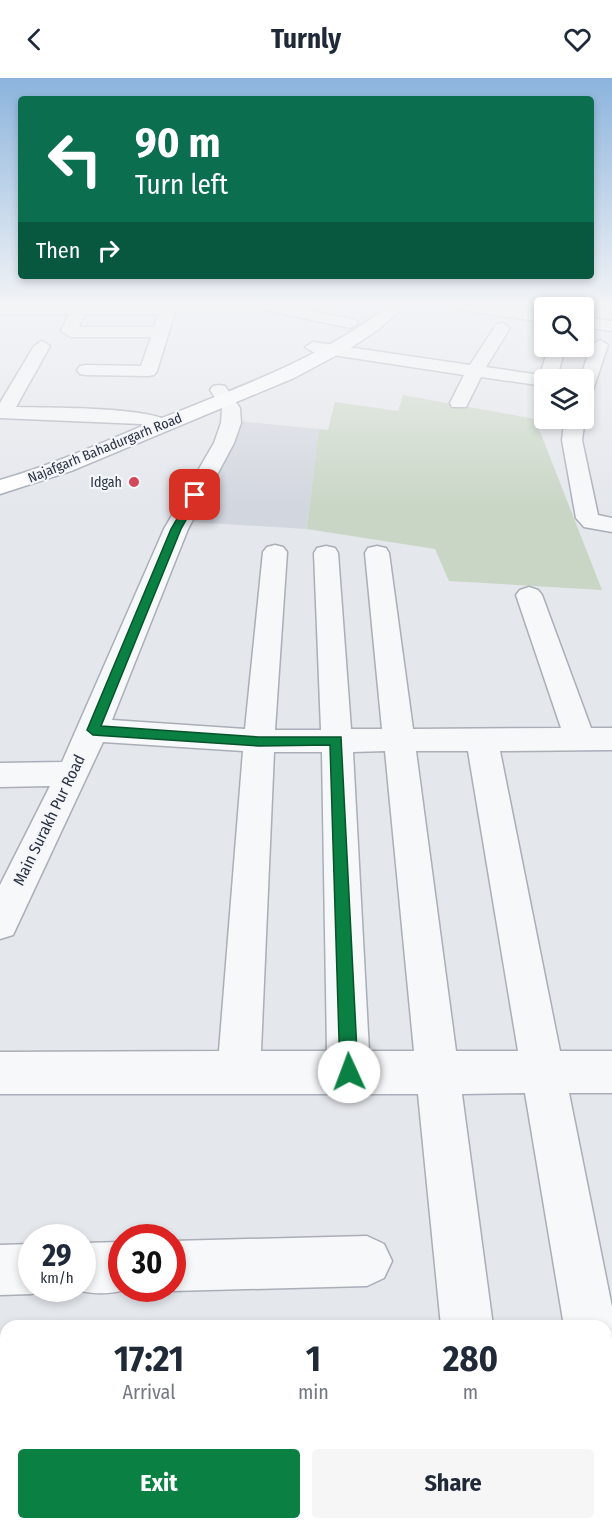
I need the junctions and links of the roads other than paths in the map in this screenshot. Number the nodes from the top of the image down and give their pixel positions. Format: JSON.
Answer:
{"nodes":[{"id":1,"x":26,"y":373,"type":"edge"},
{"id":2,"x":85,"y":373,"type":"edge"},
{"id":3,"x":286,"y":373,"type":"edge"},
{"id":4,"x":474,"y":373,"type":"edge"},
{"id":5,"x":489,"y":373,"type":"edge"},
{"id":6,"x":534,"y":378,"type":"edge"},
{"id":7,"x":113,"y":388,"type":"dead end"},
{"id":8,"x":75,"y":392,"type":"junction"},
{"id":9,"x":223,"y":394,"type":"junction"},
{"id":10,"x":459,"y":403,"type":"dead end"},
{"id":11,"x":2,"y":412,"type":"edge"},
{"id":12,"x":63,"y":415,"type":"junction"},
{"id":13,"x":143,"y":418,"type":"junction"},
{"id":14,"x":163,"y":425,"type":"junction"},
{"id":15,"x":574,"y":429,"type":"edge"},
{"id":16,"x":0,"y":470,"type":"edge"},
{"id":17,"x":0,"y":487,"type":"edge"},
{"id":18,"x":612,"y":525,"type":"edge"},
{"id":19,"x":275,"y":552,"type":"dead end"},
{"id":20,"x":326,"y":553,"type":"dead end"},
{"id":21,"x":377,"y":553,"type":"dead end"},
{"id":22,"x":529,"y":595,"type":"dead end"},
{"id":23,"x":93,"y":730,"type":"junction"},
{"id":24,"x":580,"y":739,"type":"junction"},
{"id":25,"x":612,"y":739,"type":"edge"},
{"id":26,"x":399,"y":740,"type":"junction"},
{"id":27,"x":482,"y":740,"type":"junction"},
{"id":28,"x":259,"y":741,"type":"junction"},
{"id":29,"x":336,"y":741,"type":"junction"},
{"id":30,"x":70,"y":774,"type":"junction"},
{"id":31,"x":0,"y":775,"type":"edge"},
{"id":32,"x":0,"y":923,"type":"edge"},
{"id":33,"x":239,"y":1072,"type":"junction"},
{"id":34,"x":349,"y":1072,"type":"junction"},
{"id":35,"x":438,"y":1072,"type":"junction"},
{"id":36,"x":612,"y":1072,"type":"edge"},
{"id":37,"x":0,"y":1073,"type":"edge"},
{"id":38,"x":543,"y":1073,"type":"junction"},
{"id":39,"x":367,"y":1261,"type":"dead end"},
{"id":40,"x":186,"y":1266,"type":"edge"},
{"id":41,"x":18,"y":1269,"type":"edge"},
{"id":42,"x":0,"y":1270,"type":"edge"},
{"id":43,"x":466,"y":1320,"type":"edge"},
{"id":44,"x":589,"y":1320,"type":"edge"}],
"edges":[{"from":1,"to":11,"type":"street"},
{"from":2,"to":8,"type":"street"},
{"from":3,"to":9,"type":"main road","name":"Najafgarh Bahadurgarh Road"},
{"from":4,"to":10,"type":"street"},
{"from":5,"to":6,"type":"street"},
{"from":7,"to":8,"type":"street"},
{"from":8,"to":12,"type":"street"},
{"from":9,"to":13,"type":"main road","name":"Najafgarh Bahadurgarh Road"},
{"from":9,"to":14,"type":"main road","name":"Najafgarh Bahadurgarh Road"},
{"from":9,"to":23,"type":"street","name":"Main Surakh Pur Road"},
{"from":11,"to":12,"type":"street"},
{"from":12,"to":13,"type":"street"},
{"from":13,"to":14,"type":"street"},
{"from":13,"to":16,"type":"main road","name":"Najafgarh Bahadurgarh Road"},
{"from":14,"to":17,"type":"main road","name":"Najafgarh Bahadurgarh Road"},
{"from":15,"to":18,"type":"street"},
{"from":19,"to":28,"type":"street"},
{"from":20,"to":29,"type":"street"},
{"from":21,"to":26,"type":"street"},
{"from":22,"to":24,"type":"street"},
{"from":23,"to":28,"type":"street"},
{"from":23,"to":30,"type":"street","name":"Main Surakh Pur Road"},
{"from":24,"to":25,"type":"street"},
{"from":24,"to":27,"type":"street"},
{"from":26,"to":27,"type":"street"},
{"from":26,"to":29,"type":"street"},
{"from":26,"to":35,"type":"street"},
{"from":27,"to":38,"type":"street"},
{"from":28,"to":29,"type":"street"},
{"from":28,"to":33,"type":"street"},
{"from":29,"to":34,"type":"street"},
{"from":30,"to":31,"type":"street"},
{"from":30,"to":32,"type":"street","name":"Main Surakh Pur Road"},
{"from":33,"to":34,"type":"street"},
{"from":33,"to":37,"type":"street"},
{"from":34,"to":35,"type":"street"},
{"from":35,"to":38,"type":"street"},
{"from":35,"to":43,"type":"street"},
{"from":36,"to":38,"type":"street"},
{"from":38,"to":44,"type":"street"},
{"from":39,"to":40,"type":"street"},
{"from":41,"to":42,"type":"street"}]}
